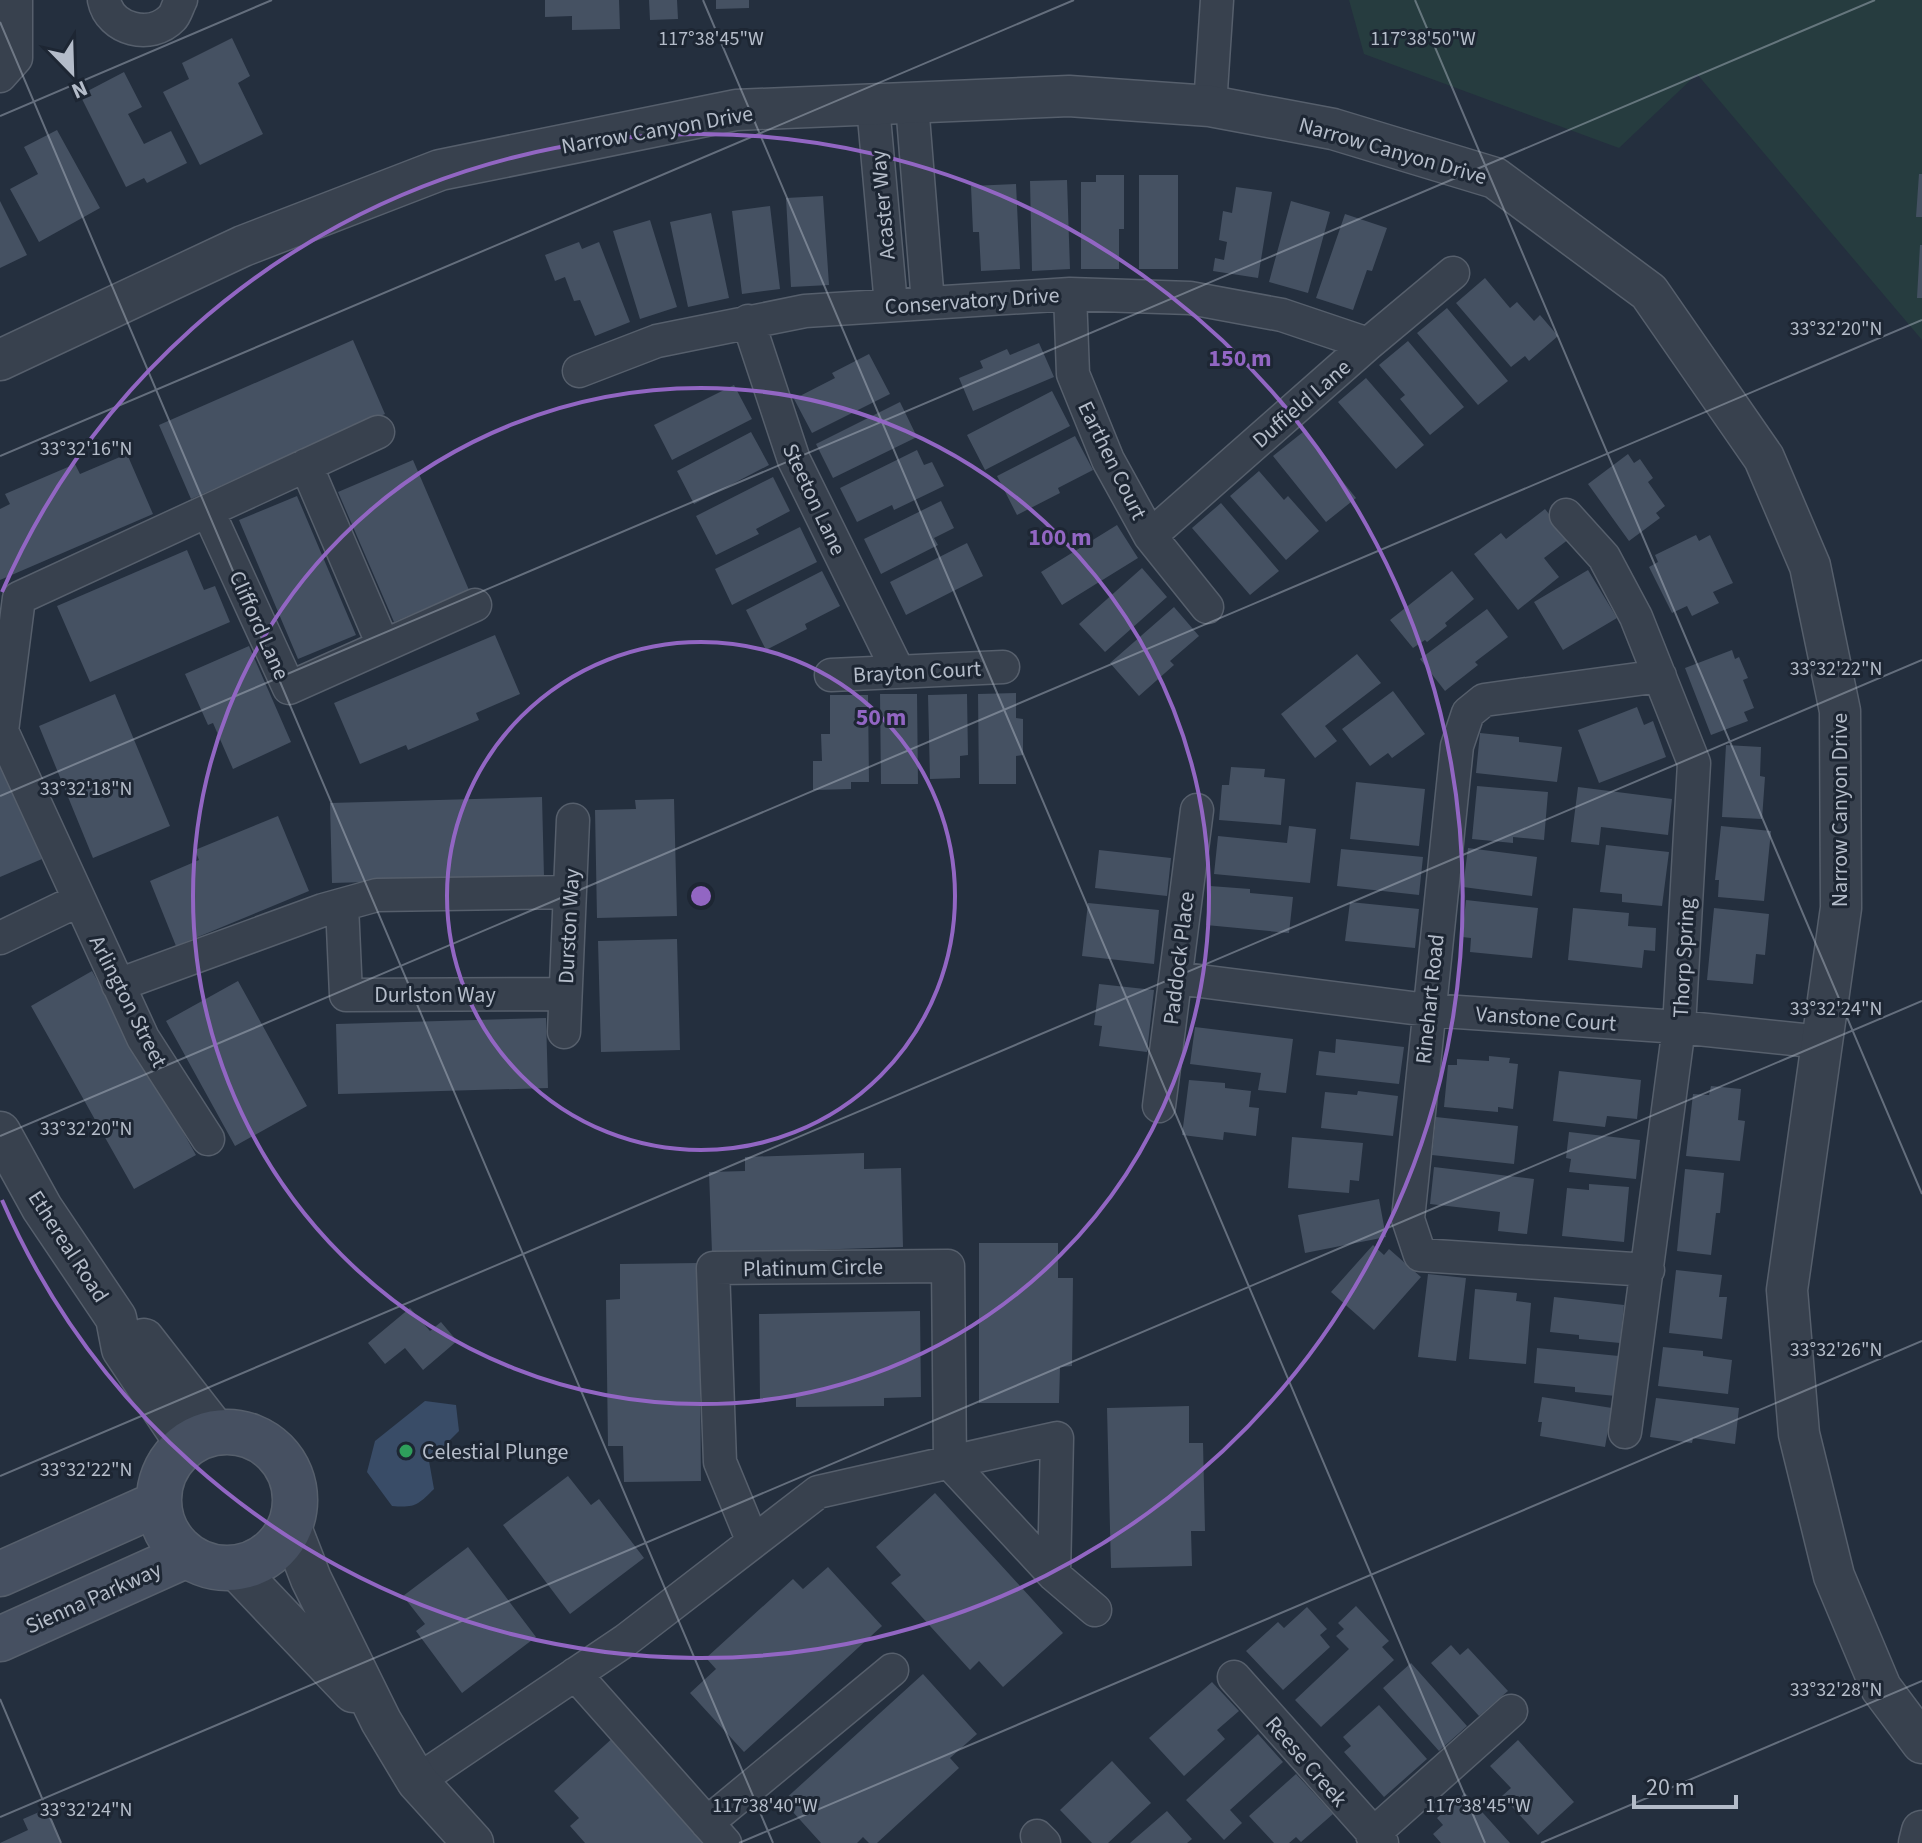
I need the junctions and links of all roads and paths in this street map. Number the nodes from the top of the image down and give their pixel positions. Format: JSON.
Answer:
{"nodes":[{"id":1,"x":16,"y":0,"type":"edge"},
{"id":2,"x":104,"y":0,"type":"edge"},
{"id":3,"x":181,"y":0,"type":"edge"},
{"id":4,"x":1217,"y":0,"type":"edge"},
{"id":5,"x":0,"y":76,"type":"edge"},
{"id":6,"x":912,"y":104,"type":"junction"},
{"id":7,"x":873,"y":106,"type":"junction"},
{"id":8,"x":1210,"y":106,"type":"junction"},
{"id":9,"x":1453,"y":273,"type":"dead end"},
{"id":10,"x":1070,"y":294,"type":"junction"},
{"id":11,"x":928,"y":303,"type":"junction"},
{"id":12,"x":891,"y":305,"type":"junction"},
{"id":13,"x":748,"y":321,"type":"junction"},
{"id":14,"x":1368,"y":344,"type":"junction"},
{"id":15,"x":0,"y":360,"type":"edge"},
{"id":16,"x":579,"y":371,"type":"dead end"},
{"id":17,"x":378,"y":432,"type":"dead end"},
{"id":18,"x":306,"y":465,"type":"junction"},
{"id":19,"x":208,"y":511,"type":"junction"},
{"id":20,"x":1566,"y":515,"type":"dead end"},
{"id":21,"x":1150,"y":536,"type":"junction"},
{"id":22,"x":475,"y":605,"type":"dead end"},
{"id":23,"x":1207,"y":607,"type":"dead end"},
{"id":24,"x":383,"y":645,"type":"junction"},
{"id":25,"x":1003,"y":667,"type":"dead end"},
{"id":26,"x":898,"y":671,"type":"junction"},
{"id":27,"x":831,"y":675,"type":"dead end"},
{"id":28,"x":1660,"y":676,"type":"junction"},
{"id":29,"x":1197,"y":810,"type":"dead end"},
{"id":30,"x":573,"y":820,"type":"dead end"},
{"id":31,"x":570,"y":892,"type":"junction"},
{"id":32,"x":79,"y":900,"type":"junction"},
{"id":33,"x":342,"y":905,"type":"junction"},
{"id":34,"x":0,"y":938,"type":"edge"},
{"id":35,"x":1176,"y":978,"type":"junction"},
{"id":36,"x":118,"y":985,"type":"junction"},
{"id":37,"x":565,"y":994,"type":"junction"},
{"id":38,"x":1428,"y":1010,"type":"junction"},
{"id":39,"x":1679,"y":1027,"type":"junction"},
{"id":40,"x":564,"y":1032,"type":"dead end"},
{"id":41,"x":1822,"y":1042,"type":"junction"},
{"id":42,"x":1159,"y":1106,"type":"dead end"},
{"id":43,"x":0,"y":1132,"type":"edge"},
{"id":44,"x":208,"y":1139,"type":"dead end"},
{"id":45,"x":1648,"y":1270,"type":"junction"},
{"id":46,"x":1625,"y":1432,"type":"dead end"},
{"id":47,"x":203,"y":1440,"type":"junction"},
{"id":48,"x":950,"y":1463,"type":"junction"},
{"id":49,"x":159,"y":1503,"type":"junction"},
{"id":50,"x":290,"y":1525,"type":"junction"},
{"id":51,"x":753,"y":1542,"type":"junction"},
{"id":52,"x":187,"y":1555,"type":"junction"},
{"id":53,"x":235,"y":1568,"type":"junction"},
{"id":54,"x":0,"y":1574,"type":"edge"},
{"id":55,"x":1054,"y":1575,"type":"junction"},
{"id":56,"x":1095,"y":1610,"type":"dead end"},
{"id":57,"x":0,"y":1639,"type":"edge"},
{"id":58,"x":892,"y":1670,"type":"dead end"},
{"id":59,"x":575,"y":1674,"type":"junction"},
{"id":60,"x":1234,"y":1677,"type":"dead end"},
{"id":61,"x":1511,"y":1711,"type":"dead end"},
{"id":62,"x":381,"y":1721,"type":"junction"},
{"id":63,"x":1922,"y":1743,"type":"edge"},
{"id":64,"x":417,"y":1781,"type":"junction"},
{"id":65,"x":1922,"y":1831,"type":"edge"},
{"id":66,"x":716,"y":1833,"type":"edge"},
{"id":67,"x":1377,"y":1839,"type":"edge"},
{"id":68,"x":473,"y":1843,"type":"edge"},
{"id":69,"x":1919,"y":1843,"type":"edge"}],
"edges":[{"from":1,"to":5,"type":"street"},
{"from":2,"to":3,"type":"street"},
{"from":4,"to":8,"type":"street"},
{"from":6,"to":7,"type":"street","name":"Narrow Canyon Drive"},
{"from":6,"to":8,"type":"street","name":"Narrow Canyon Drive"},
{"from":6,"to":11,"type":"street","name":"Acaster Way"},
{"from":7,"to":12,"type":"street","name":"Acaster Way"},
{"from":7,"to":15,"type":"street","name":"Narrow Canyon Drive"},
{"from":8,"to":41,"type":"street","name":"Narrow Canyon Drive"},
{"from":9,"to":14,"type":"street","name":"Duffield Lane"},
{"from":10,"to":11,"type":"street","name":"Conservatory Drive"},
{"from":10,"to":14,"type":"street","name":"Conservatory Drive"},
{"from":10,"to":21,"type":"street","name":"Earthen Court"},
{"from":11,"to":12,"type":"street","name":"Conservatory Drive"},
{"from":12,"to":13,"type":"street","name":"Conservatory Drive"},
{"from":13,"to":16,"type":"street","name":"Conservatory Drive"},
{"from":13,"to":26,"type":"street","name":"Steeton Lane"},
{"from":14,"to":21,"type":"street","name":"Duffield Lane"},
{"from":17,"to":18,"type":"street"},
{"from":18,"to":19,"type":"street"},
{"from":18,"to":24,"type":"street"},
{"from":19,"to":24,"type":"street","name":"Clifford Lane"},
{"from":19,"to":32,"type":"street","name":"Arlington Street"},
{"from":20,"to":28,"type":"street","name":"Thorp Spring"},
{"from":21,"to":23,"type":"street","name":"Earthen Court"},
{"from":22,"to":24,"type":"street","name":"Clifford Lane"},
{"from":25,"to":26,"type":"street","name":"Brayton Court"},
{"from":26,"to":27,"type":"street","name":"Brayton Court"},
{"from":28,"to":38,"type":"street","name":"Rinehart Road"},
{"from":28,"to":39,"type":"street","name":"Thorp Spring"},
{"from":29,"to":35,"type":"street","name":"Paddock Place"},
{"from":30,"to":31,"type":"street","name":"Durston Way"},
{"from":31,"to":33,"type":"street"},
{"from":31,"to":37,"type":"street","name":"Durston Way"},
{"from":32,"to":34,"type":"street"},
{"from":32,"to":36,"type":"street","name":"Arlington Street"},
{"from":33,"to":36,"type":"street"},
{"from":33,"to":37,"type":"street","name":"Durlston Way"},
{"from":35,"to":38,"type":"street","name":"Vanstone Court"},
{"from":35,"to":42,"type":"street","name":"Paddock Place"},
{"from":36,"to":44,"type":"street","name":"Arlington Street"},
{"from":37,"to":40,"type":"street","name":"Durston Way"},
{"from":38,"to":39,"type":"street","name":"Vanstone Court"},
{"from":38,"to":45,"type":"street","name":"Rinehart Road"},
{"from":39,"to":41,"type":"street","name":"Vanstone Court"},
{"from":39,"to":45,"type":"street","name":"Thorp Spring"},
{"from":41,"to":63,"type":"street","name":"Narrow Canyon Drive"},
{"from":43,"to":47,"type":"street","name":"Ethereal Road"},
{"from":45,"to":46,"type":"street","name":"Thorp Spring"},
{"from":47,"to":49,"type":"main road"},
{"from":47,"to":50,"type":"main road"},
{"from":48,"to":51,"type":"street"},
{"from":48,"to":51,"type":"street","name":"Platinum Circle"},
{"from":48,"to":55,"type":"street"},
{"from":48,"to":55,"type":"street"},
{"from":49,"to":52,"type":"main road"},
{"from":49,"to":54,"type":"main road"},
{"from":50,"to":53,"type":"main road"},
{"from":50,"to":62,"type":"street"},
{"from":51,"to":59,"type":"street"},
{"from":52,"to":53,"type":"main road"},
{"from":52,"to":57,"type":"main road","name":"Sienna Parkway"},
{"from":53,"to":62,"type":"street"},
{"from":55,"to":56,"type":"street"},
{"from":58,"to":66,"type":"street"},
{"from":59,"to":64,"type":"street"},
{"from":59,"to":66,"type":"street"},
{"from":60,"to":67,"type":"street","name":"Reese Creek"},
{"from":61,"to":67,"type":"street"},
{"from":62,"to":64,"type":"street"},
{"from":64,"to":68,"type":"street"},
{"from":65,"to":69,"type":"street"}]}
